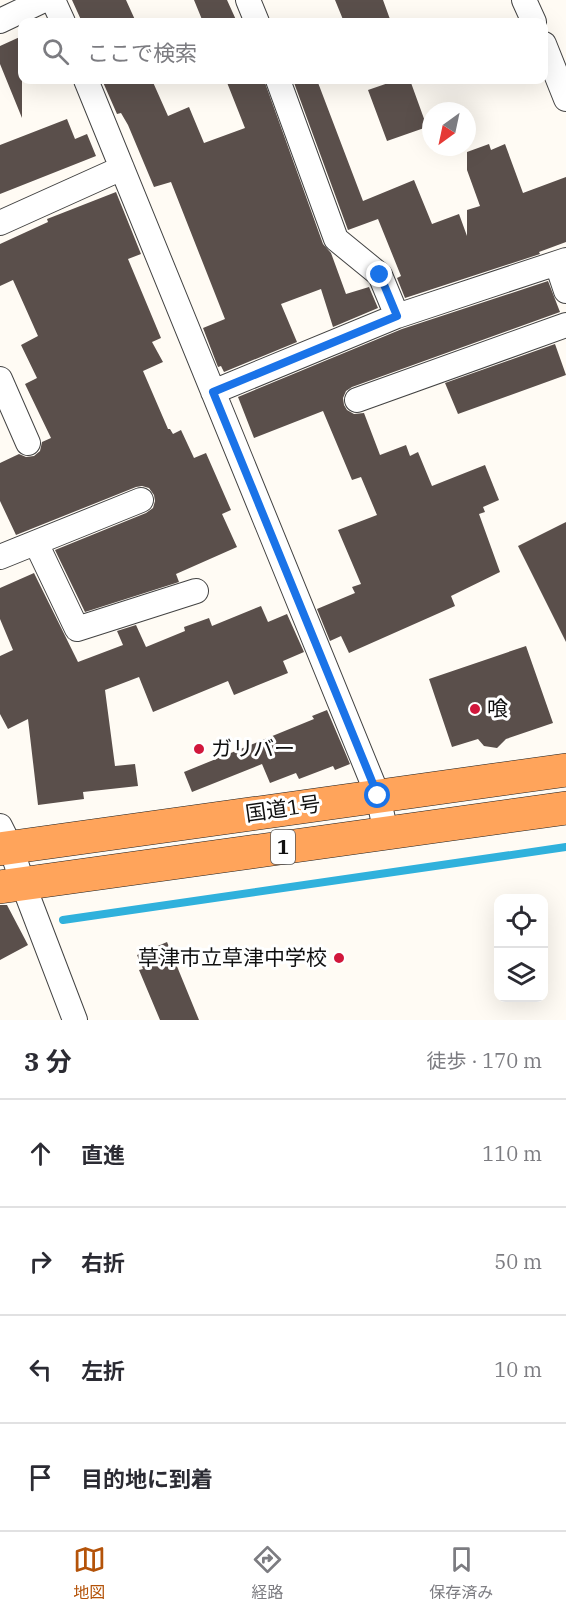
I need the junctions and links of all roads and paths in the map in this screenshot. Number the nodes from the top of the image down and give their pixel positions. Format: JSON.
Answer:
{"nodes":[{"id":1,"x":44,"y":0,"type":"edge"},
{"id":2,"x":53,"y":0,"type":"edge"},
{"id":3,"x":248,"y":0,"type":"edge"},
{"id":4,"x":524,"y":0,"type":"edge"},
{"id":5,"x":61,"y":18,"type":"edge"},
{"id":6,"x":255,"y":18,"type":"edge"},
{"id":7,"x":532,"y":18,"type":"edge"},
{"id":8,"x":0,"y":21,"type":"edge"},
{"id":9,"x":548,"y":56,"type":"edge"},
{"id":10,"x":88,"y":84,"type":"edge"},
{"id":11,"x":279,"y":84,"type":"edge"},
{"id":12,"x":566,"y":99,"type":"edge"},
{"id":13,"x":122,"y":168,"type":"junction"},
{"id":14,"x":0,"y":223,"type":"edge"},
{"id":15,"x":561,"y":262,"type":"edge"},
{"id":16,"x":566,"y":291,"type":"edge"},
{"id":17,"x":397,"y":316,"type":"junction"},
{"id":18,"x":566,"y":325,"type":"edge"},
{"id":19,"x":0,"y":379,"type":"edge"},
{"id":20,"x":213,"y":392,"type":"junction"},
{"id":21,"x":357,"y":400,"type":"dead end"},
{"id":22,"x":28,"y":443,"type":"dead end"},
{"id":23,"x":141,"y":500,"type":"dead end"},
{"id":24,"x":36,"y":543,"type":"junction"},
{"id":25,"x":0,"y":557,"type":"edge"},
{"id":26,"x":196,"y":591,"type":"dead end"},
{"id":27,"x":566,"y":770,"type":"edge"},
{"id":28,"x":378,"y":796,"type":"junction"},
{"id":29,"x":566,"y":808,"type":"edge"},
{"id":30,"x":386,"y":833,"type":"junction"},
{"id":31,"x":4,"y":841,"type":"edge"},
{"id":32,"x":11,"y":886,"type":"edge"},
{"id":33,"x":75,"y":1020,"type":"edge"}],
"edges":[{"from":1,"to":8,"type":"street"},
{"from":2,"to":5,"type":"street"},
{"from":3,"to":6,"type":"street"},
{"from":4,"to":7,"type":"street"},
{"from":9,"to":12,"type":"street"},
{"from":10,"to":13,"type":"street"},
{"from":11,"to":17,"type":"street"},
{"from":13,"to":14,"type":"street"},
{"from":13,"to":20,"type":"street"},
{"from":15,"to":16,"type":"street"},
{"from":15,"to":17,"type":"street"},
{"from":17,"to":20,"type":"street"},
{"from":18,"to":21,"type":"street"},
{"from":19,"to":22,"type":"street"},
{"from":20,"to":28,"type":"street"},
{"from":23,"to":24,"type":"street"},
{"from":24,"to":25,"type":"street"},
{"from":24,"to":26,"type":"street"},
{"from":27,"to":28,"type":"highway","name":"国道1号","number":"1"},
{"from":28,"to":30,"type":"street"},
{"from":28,"to":31,"type":"highway","name":"国道1号","number":"1"},
{"from":29,"to":30,"type":"highway","name":"国道1号","number":"1"},
{"from":30,"to":32,"type":"highway","name":"国道1号","number":"1"},
{"from":31,"to":32,"type":"street"},
{"from":32,"to":33,"type":"street"}]}
